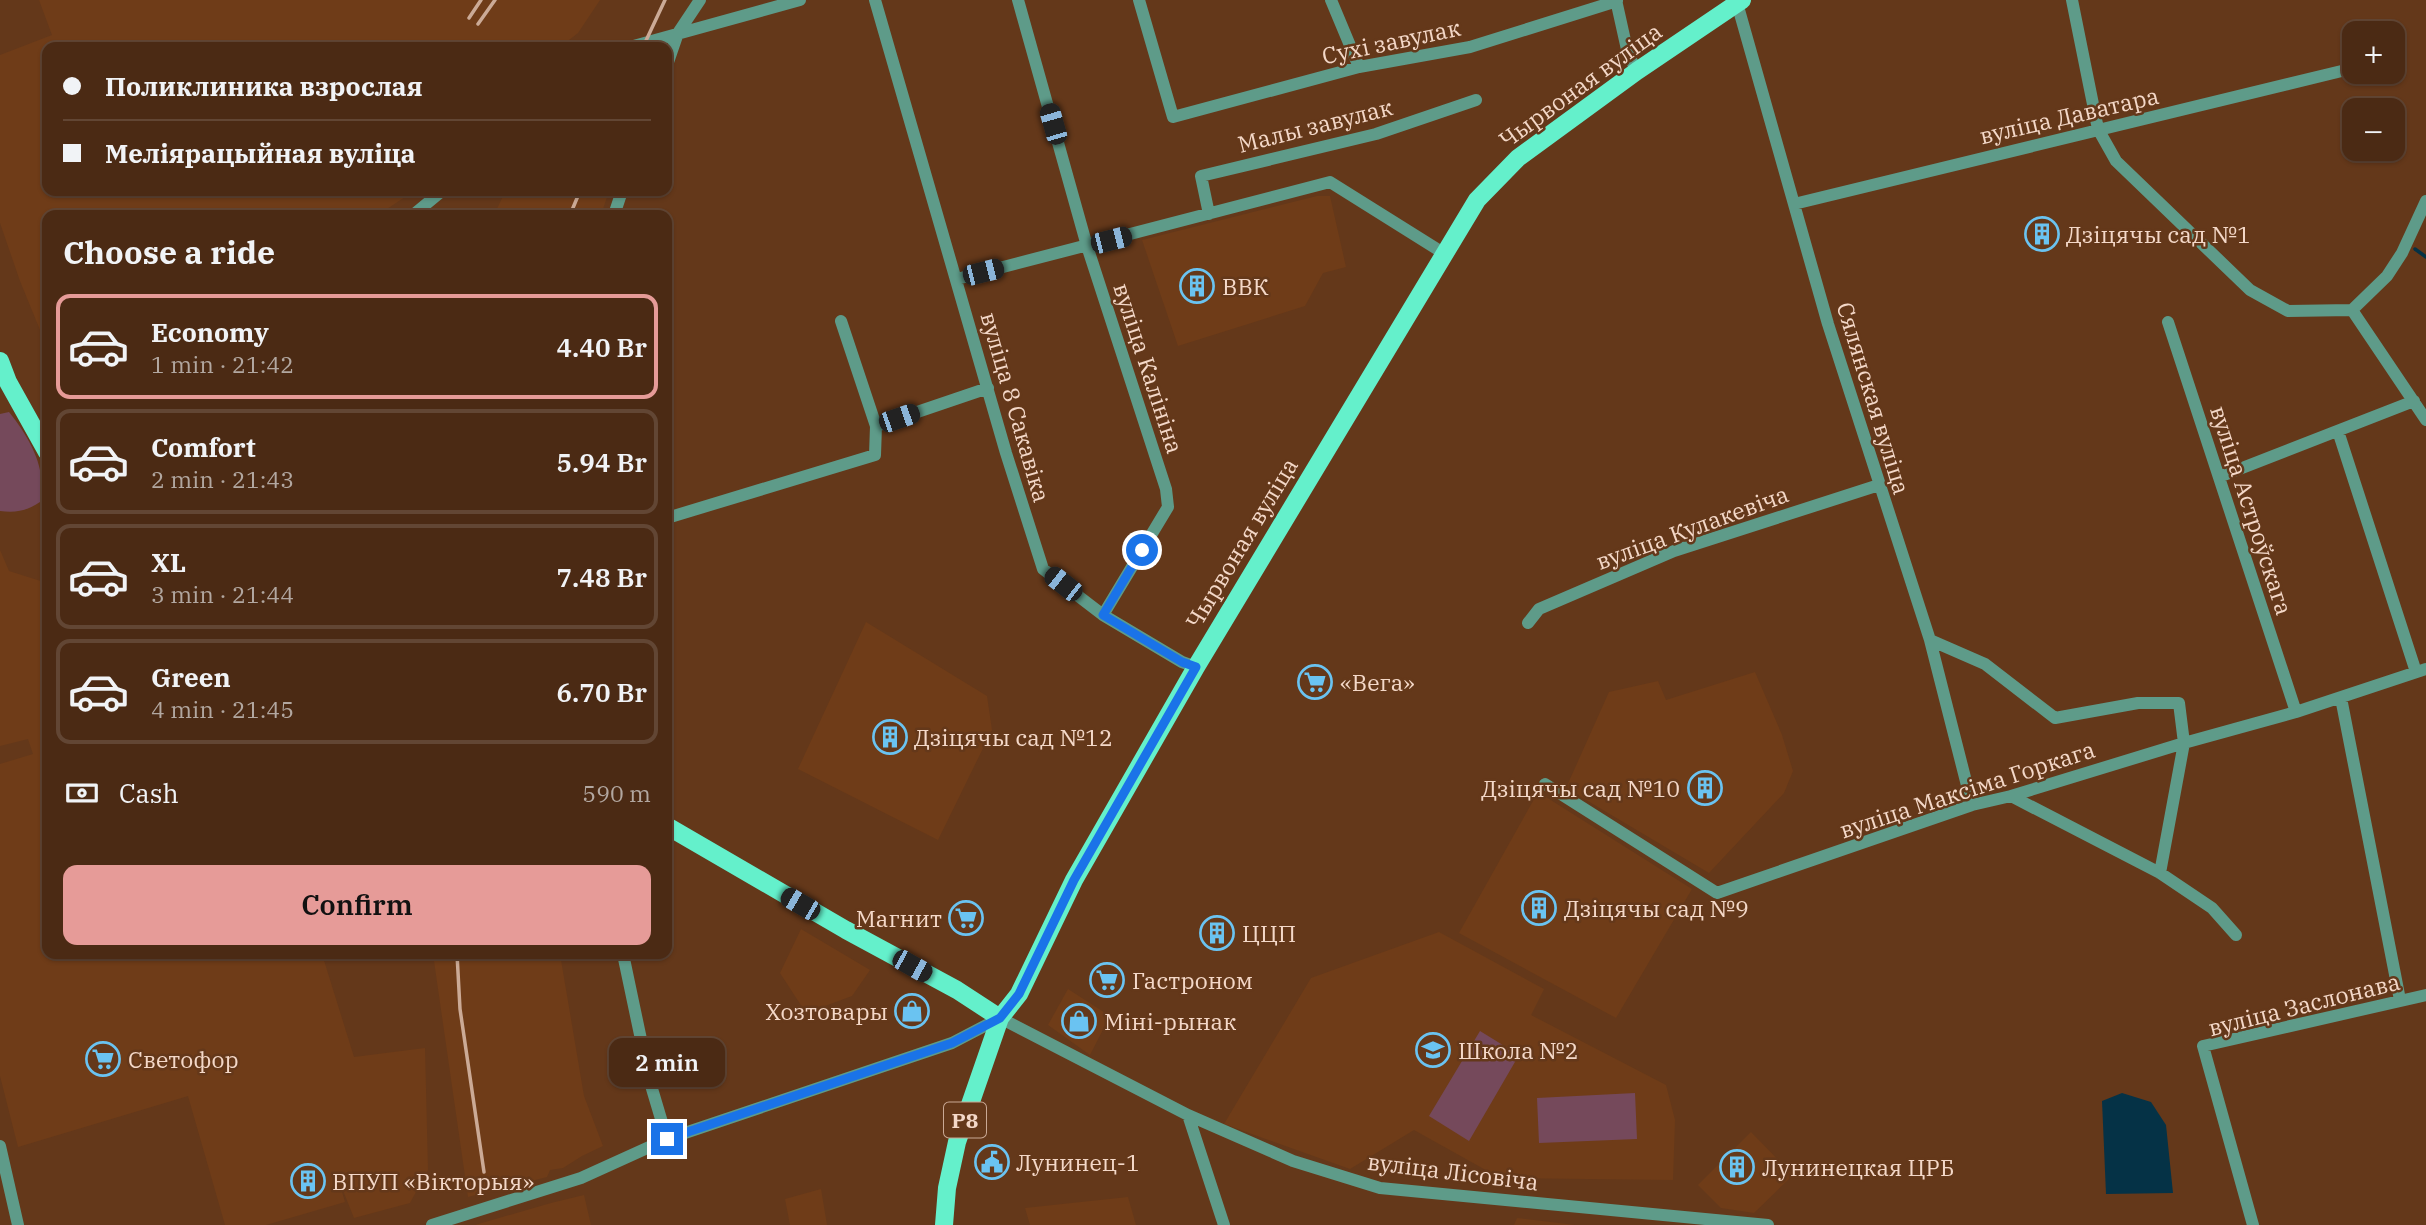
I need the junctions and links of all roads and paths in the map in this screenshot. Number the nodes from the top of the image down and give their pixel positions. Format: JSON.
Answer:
{"nodes":[{"id":1,"x":700,"y":0,"type":"edge"},
{"id":2,"x":800,"y":0,"type":"edge"},
{"id":3,"x":875,"y":0,"type":"edge"},
{"id":4,"x":1018,"y":0,"type":"edge"},
{"id":5,"x":1139,"y":0,"type":"edge"},
{"id":6,"x":1331,"y":0,"type":"edge"},
{"id":7,"x":2072,"y":0,"type":"edge"},
{"id":8,"x":1617,"y":1,"type":"edge"},
{"id":9,"x":1739,"y":2,"type":"edge"},
{"id":10,"x":678,"y":33,"type":"junction"},
{"id":11,"x":648,"y":42,"type":"edge"},
{"id":12,"x":672,"y":50,"type":"edge"},
{"id":13,"x":1359,"y":67,"type":"junction"},
{"id":14,"x":1637,"y":71,"type":"junction"},
{"id":15,"x":2342,"y":71,"type":"edge"},
{"id":16,"x":1476,"y":100,"type":"dead end"},
{"id":17,"x":2098,"y":129,"type":"junction"},
{"id":18,"x":436,"y":196,"type":"edge"},
{"id":19,"x":2426,"y":201,"type":"edge"},
{"id":20,"x":1794,"y":204,"type":"junction"},
{"id":21,"x":419,"y":210,"type":"edge"},
{"id":22,"x":1209,"y":214,"type":"junction"},
{"id":23,"x":1087,"y":246,"type":"junction"},
{"id":24,"x":1445,"y":254,"type":"junction"},
{"id":25,"x":957,"y":279,"type":"junction"},
{"id":26,"x":2352,"y":310,"type":"junction"},
{"id":27,"x":841,"y":321,"type":"dead end"},
{"id":28,"x":2168,"y":322,"type":"dead end"},
{"id":29,"x":0,"y":361,"type":"edge"},
{"id":30,"x":988,"y":387,"type":"junction"},
{"id":31,"x":2414,"y":401,"type":"junction"},
{"id":32,"x":2426,"y":420,"type":"edge"},
{"id":33,"x":876,"y":426,"type":"junction"},
{"id":34,"x":2338,"y":431,"type":"junction"},
{"id":35,"x":42,"y":432,"type":"edge"},
{"id":36,"x":2219,"y":477,"type":"junction"},
{"id":37,"x":1879,"y":485,"type":"junction"},
{"id":38,"x":672,"y":516,"type":"edge"},
{"id":39,"x":1103,"y":615,"type":"junction"},
{"id":40,"x":1528,"y":622,"type":"dead end"},
{"id":41,"x":1930,"y":640,"type":"junction"},
{"id":42,"x":1196,"y":667,"type":"junction"},
{"id":43,"x":2421,"y":671,"type":"edge"},
{"id":44,"x":2341,"y":698,"type":"junction"},
{"id":45,"x":2296,"y":712,"type":"junction"},
{"id":46,"x":2184,"y":743,"type":"junction"},
{"id":47,"x":1545,"y":784,"type":"dead end"},
{"id":48,"x":2011,"y":796,"type":"junction"},
{"id":49,"x":1972,"y":806,"type":"junction"},
{"id":50,"x":672,"y":829,"type":"edge"},
{"id":51,"x":2160,"y":873,"type":"junction"},
{"id":52,"x":2235,"y":934,"type":"dead end"},
{"id":53,"x":624,"y":959,"type":"edge"},
{"id":54,"x":2426,"y":995,"type":"edge"},
{"id":55,"x":2400,"y":1000,"type":"junction"},
{"id":56,"x":1000,"y":1018,"type":"junction"},
{"id":57,"x":1188,"y":1115,"type":"junction"},
{"id":58,"x":667,"y":1139,"type":"junction"},
{"id":59,"x":0,"y":1146,"type":"edge"},
{"id":60,"x":18,"y":1225,"type":"edge"},
{"id":61,"x":432,"y":1225,"type":"edge"},
{"id":62,"x":944,"y":1225,"type":"edge"},
{"id":63,"x":1224,"y":1225,"type":"edge"},
{"id":64,"x":1768,"y":1225,"type":"edge"},
{"id":65,"x":2253,"y":1225,"type":"edge"}],
"edges":[{"from":1,"to":10,"type":"street"},
{"from":2,"to":10,"type":"street"},
{"from":3,"to":25,"type":"street","name":"вуліца 8 Сакавіка"},
{"from":4,"to":23,"type":"street","name":"вуліца Калініна"},
{"from":5,"to":13,"type":"street","name":"Сухі завулак"},
{"from":6,"to":13,"type":"street"},
{"from":7,"to":17,"type":"street"},
{"from":8,"to":13,"type":"street","name":"Сухі завулак"},
{"from":8,"to":14,"type":"street"},
{"from":9,"to":14,"type":"main road","name":"Чырвоная вуліца"},
{"from":9,"to":20,"type":"street","name":"Сялянская вуліца"},
{"from":10,"to":11,"type":"street"},
{"from":10,"to":12,"type":"street"},
{"from":14,"to":24,"type":"main road","name":"Чырвоная вуліца"},
{"from":15,"to":17,"type":"street","name":"вуліца Даватара"},
{"from":16,"to":22,"type":"street","name":"Малы завулак"},
{"from":17,"to":20,"type":"street","name":"вуліца Даватара"},
{"from":17,"to":26,"type":"street"},
{"from":18,"to":21,"type":"street"},
{"from":19,"to":26,"type":"street"},
{"from":20,"to":37,"type":"street","name":"Сялянская вуліца"},
{"from":22,"to":23,"type":"street"},
{"from":22,"to":24,"type":"street"},
{"from":23,"to":25,"type":"street"},
{"from":23,"to":39,"type":"street","name":"вуліца Калініна"},
{"from":24,"to":42,"type":"main road","name":"Чырвоная вуліца"},
{"from":25,"to":30,"type":"street","name":"вуліца 8 Сакавіка"},
{"from":26,"to":31,"type":"street"},
{"from":27,"to":33,"type":"street"},
{"from":28,"to":36,"type":"street","name":"вуліца Астроўскага"},
{"from":29,"to":35,"type":"main road"},
{"from":30,"to":33,"type":"street"},
{"from":30,"to":39,"type":"street","name":"вуліца 8 Сакавіка"},
{"from":31,"to":32,"type":"street"},
{"from":31,"to":34,"type":"street"},
{"from":33,"to":38,"type":"street"},
{"from":34,"to":36,"type":"street"},
{"from":34,"to":43,"type":"street"},
{"from":36,"to":45,"type":"street","name":"вуліца Астроўскага"},
{"from":37,"to":40,"type":"street","name":"вуліца Кулакевіча"},
{"from":37,"to":41,"type":"street","name":"Сялянская вуліца"},
{"from":39,"to":42,"type":"street","name":"вуліца 8 Сакавіка"},
{"from":41,"to":46,"type":"street"},
{"from":41,"to":49,"type":"street","name":"Сялянская вуліца"},
{"from":42,"to":56,"type":"main road","name":"Чырвоная вуліца"},
{"from":43,"to":44,"type":"street","name":"вуліца Максіма Горкага"},
{"from":44,"to":45,"type":"street","name":"вуліца Максіма Горкага"},
{"from":44,"to":55,"type":"street"},
{"from":45,"to":46,"type":"street","name":"вуліца Максіма Горкага"},
{"from":46,"to":48,"type":"street","name":"вуліца Максіма Горкага"},
{"from":46,"to":51,"type":"street"},
{"from":47,"to":49,"type":"street","name":"вуліца Максіма Горкага"},
{"from":48,"to":49,"type":"street","name":"вуліца Максіма Горкага"},
{"from":48,"to":51,"type":"street"},
{"from":50,"to":56,"type":"main road"},
{"from":51,"to":52,"type":"street"},
{"from":53,"to":58,"type":"street"},
{"from":54,"to":55,"type":"street","name":"вуліца Заслонава"},
{"from":55,"to":65,"type":"street","name":"вуліца Заслонава"},
{"from":56,"to":57,"type":"street","name":"вуліца Лісовіча"},
{"from":56,"to":58,"type":"street"},
{"from":56,"to":62,"type":"main road","name":"Чырвоная вуліца","number":"Р8"},
{"from":57,"to":63,"type":"street"},
{"from":57,"to":64,"type":"street","name":"вуліца Лісовіча"},
{"from":58,"to":61,"type":"street"},
{"from":59,"to":60,"type":"street"}]}
